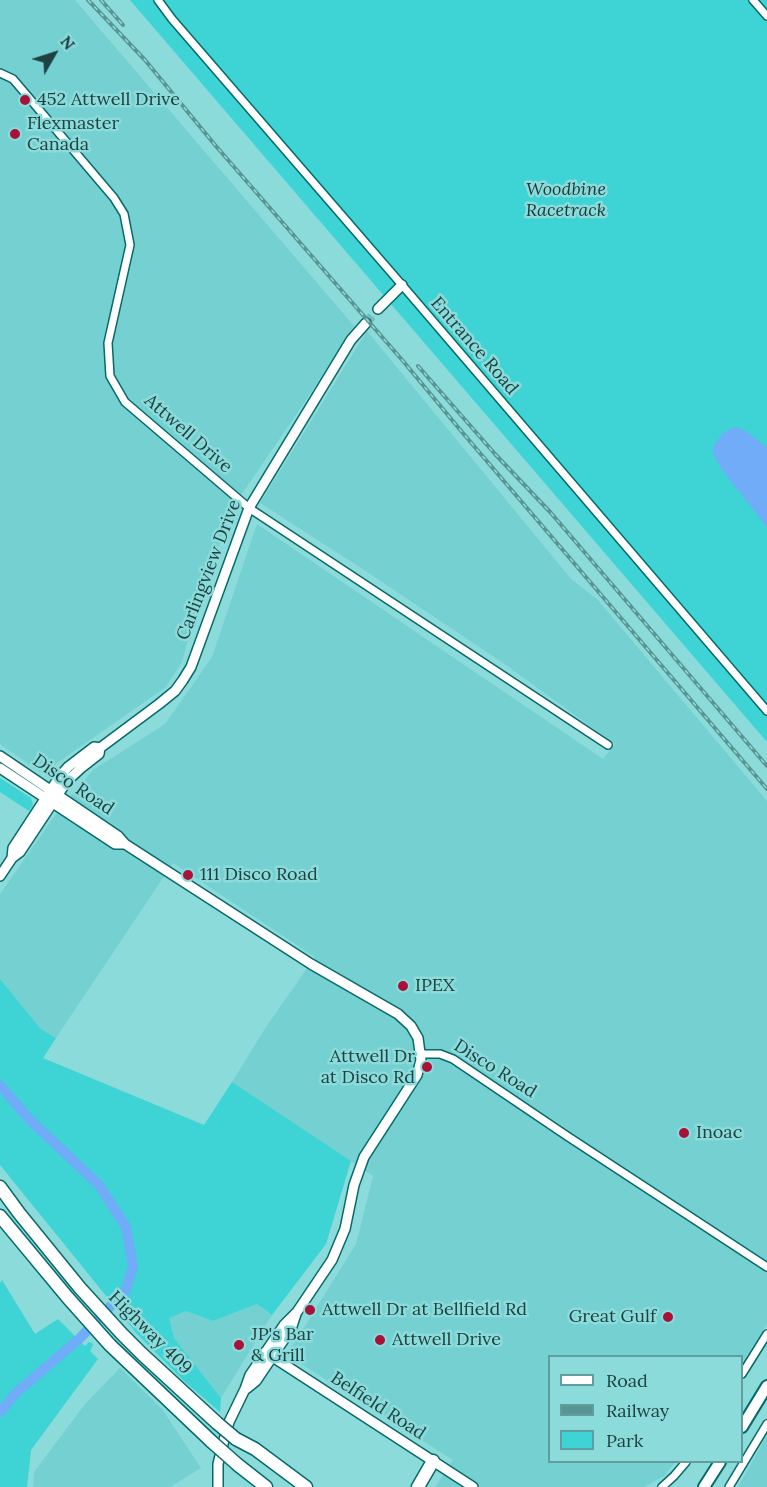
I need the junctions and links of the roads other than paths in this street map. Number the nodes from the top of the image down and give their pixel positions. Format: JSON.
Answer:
{"nodes":[{"id":1,"x":158,"y":0,"type":"edge"},
{"id":2,"x":753,"y":0,"type":"edge"},
{"id":3,"x":767,"y":16,"type":"edge"},
{"id":4,"x":0,"y":73,"type":"edge"},
{"id":5,"x":402,"y":285,"type":"junction"},
{"id":6,"x":378,"y":309,"type":"tunnel mouth"},
{"id":7,"x":366,"y":322,"type":"tunnel mouth"},
{"id":8,"x":249,"y":508,"type":"junction"},
{"id":9,"x":767,"y":711,"type":"edge"},
{"id":10,"x":608,"y":745,"type":"dead end"},
{"id":11,"x":0,"y":756,"type":"edge"},
{"id":12,"x":0,"y":768,"type":"edge"},
{"id":13,"x":52,"y":797,"type":"junction"},
{"id":14,"x":0,"y":876,"type":"edge"},
{"id":15,"x":421,"y":1054,"type":"junction"},
{"id":16,"x":0,"y":1187,"type":"edge"},
{"id":17,"x":0,"y":1216,"type":"edge"},
{"id":18,"x":767,"y":1267,"type":"edge"},
{"id":19,"x":767,"y":1334,"type":"edge"},
{"id":20,"x":269,"y":1354,"type":"junction"},
{"id":21,"x":743,"y":1371,"type":"edge"},
{"id":22,"x":767,"y":1386,"type":"edge"},
{"id":23,"x":743,"y":1424,"type":"edge"},
{"id":24,"x":767,"y":1424,"type":"edge"},
{"id":25,"x":236,"y":1440,"type":"junction"},
{"id":26,"x":433,"y":1461,"type":"junction"},
{"id":27,"x":684,"y":1463,"type":"edge"},
{"id":28,"x":719,"y":1463,"type":"edge"},
{"id":29,"x":238,"y":1465,"type":"junction"},
{"id":30,"x":218,"y":1487,"type":"edge"},
{"id":31,"x":255,"y":1487,"type":"edge"},
{"id":32,"x":266,"y":1487,"type":"edge"},
{"id":33,"x":292,"y":1487,"type":"edge"},
{"id":34,"x":306,"y":1487,"type":"edge"},
{"id":35,"x":418,"y":1487,"type":"edge"},
{"id":36,"x":473,"y":1487,"type":"edge"},
{"id":37,"x":662,"y":1487,"type":"edge"},
{"id":38,"x":704,"y":1487,"type":"edge"},
{"id":39,"x":729,"y":1487,"type":"edge"}],
"edges":[{"from":1,"to":5,"type":"street","name":"Entrance Road"},
{"from":2,"to":3,"type":"street"},
{"from":4,"to":8,"type":"street","name":"Attwell Drive"},
{"from":5,"to":6,"type":"main road"},
{"from":5,"to":9,"type":"street","name":"Entrance Road"},
{"from":7,"to":8,"type":"main road","name":"Carlingview Drive"},
{"from":8,"to":10,"type":"street","name":"Attwell Drive"},
{"from":8,"to":13,"type":"main road","name":"Carlingview Drive"},
{"from":11,"to":13,"type":"main road","name":"Disco Road"},
{"from":12,"to":13,"type":"main road","name":"Disco Road"},
{"from":13,"to":14,"type":"main road","name":"Carlingview Drive"},
{"from":13,"to":15,"type":"main road","name":"Disco Road"},
{"from":15,"to":18,"type":"street","name":"Disco Road"},
{"from":15,"to":20,"type":"main road"},
{"from":16,"to":25,"type":"highway","name":"Highway 409","bridge":true},
{"from":17,"to":29,"type":"highway","name":"Highway 409","bridge":true},
{"from":19,"to":21,"type":"street"},
{"from":20,"to":26,"type":"main road","name":"Belfield Road"},
{"from":20,"to":30,"type":"main road"},
{"from":22,"to":23,"type":"main road"},
{"from":24,"to":39,"type":"street"},
{"from":25,"to":33,"type":"highway","name":"Highway 409"},
{"from":25,"to":34,"type":"highway"},
{"from":26,"to":35,"type":"highway"},
{"from":26,"to":36,"type":"main road","name":"Belfield Road"},
{"from":27,"to":37,"type":"street"},
{"from":28,"to":38,"type":"main road"},
{"from":29,"to":31,"type":"highway"},
{"from":29,"to":32,"type":"highway","name":"Highway 409"}]}
